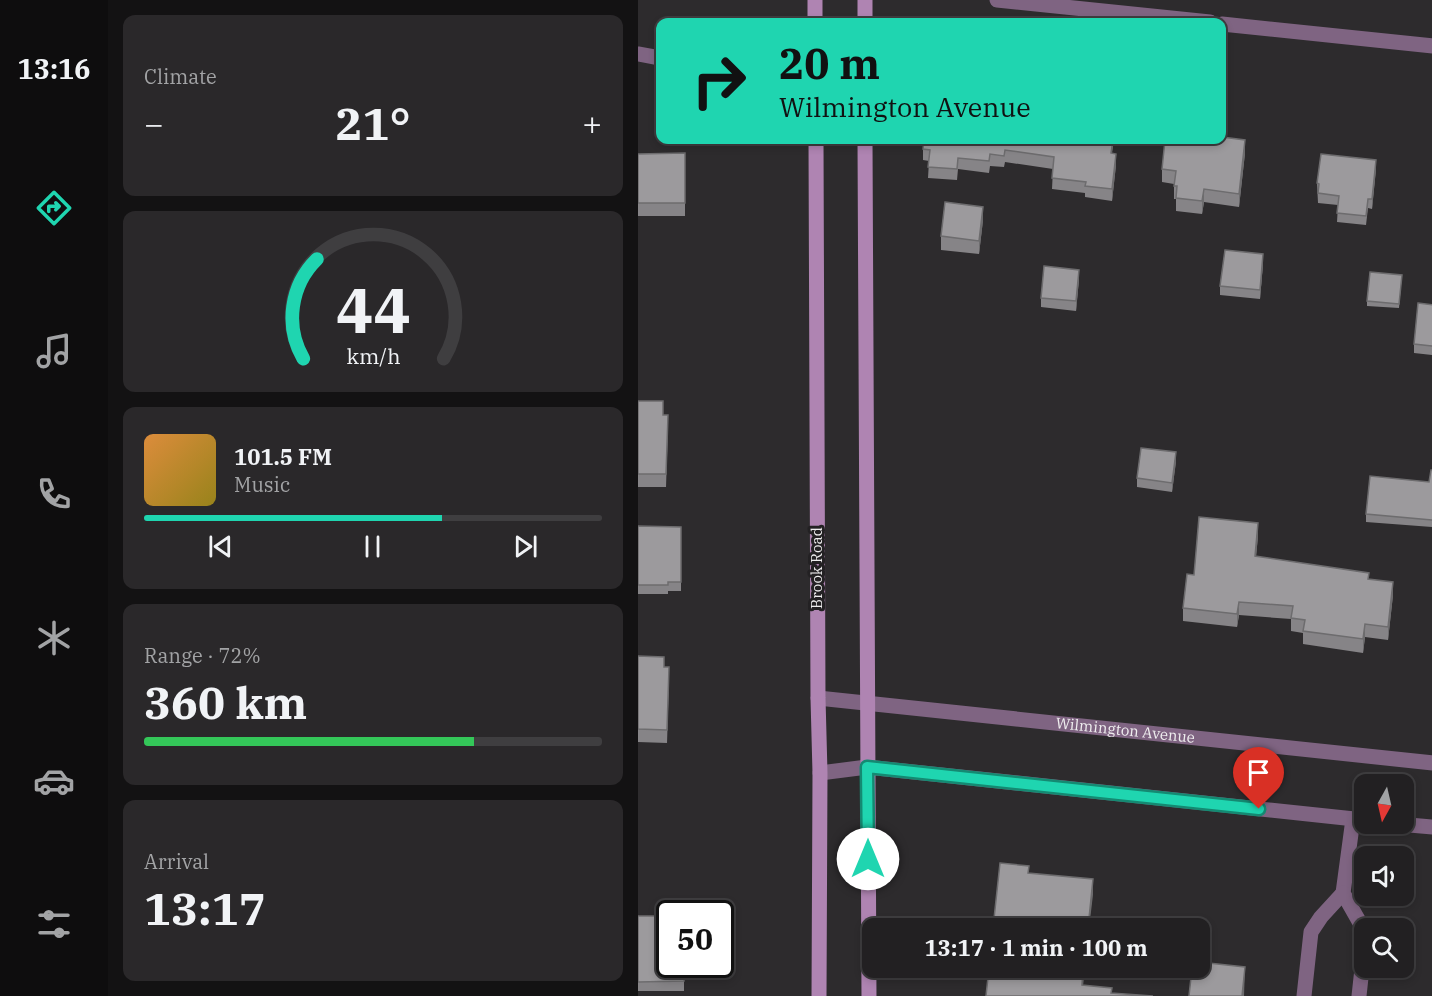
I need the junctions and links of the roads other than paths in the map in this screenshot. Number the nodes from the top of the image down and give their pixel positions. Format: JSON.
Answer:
{"nodes":[{"id":1,"x":815,"y":0,"type":"edge"},
{"id":2,"x":864,"y":0,"type":"edge"},
{"id":3,"x":997,"y":0,"type":"edge"},
{"id":4,"x":815,"y":18,"type":"edge"},
{"id":5,"x":865,"y":18,"type":"edge"},
{"id":6,"x":1171,"y":18,"type":"edge"},
{"id":7,"x":1226,"y":24,"type":"edge"},
{"id":8,"x":1433,"y":46,"type":"edge"},
{"id":9,"x":638,"y":54,"type":"edge"},
{"id":10,"x":656,"y":57,"type":"edge"},
{"id":11,"x":816,"y":144,"type":"edge"},
{"id":12,"x":865,"y":144,"type":"edge"},
{"id":13,"x":818,"y":698,"type":"junction"},
{"id":14,"x":867,"y":703,"type":"junction"},
{"id":15,"x":1433,"y":763,"type":"edge"},
{"id":16,"x":867,"y":767,"type":"junction"},
{"id":17,"x":820,"y":773,"type":"junction"},
{"id":18,"x":1354,"y":818,"type":"edge"},
{"id":19,"x":1414,"y":825,"type":"edge"},
{"id":20,"x":1433,"y":827,"type":"edge"},
{"id":21,"x":1356,"y":834,"type":"edge"},
{"id":22,"x":1343,"y":893,"type":"junction"},
{"id":23,"x":1357,"y":918,"type":"edge"},
{"id":24,"x":1361,"y":978,"type":"edge"},
{"id":25,"x":819,"y":996,"type":"edge"},
{"id":26,"x":869,"y":996,"type":"edge"},
{"id":27,"x":1304,"y":996,"type":"edge"},
{"id":28,"x":1359,"y":996,"type":"edge"}],
"edges":[{"from":1,"to":4,"type":"main road"},
{"from":2,"to":5,"type":"main road"},
{"from":3,"to":6,"type":"street"},
{"from":7,"to":8,"type":"street"},
{"from":9,"to":10,"type":"street"},
{"from":11,"to":13,"type":"main road","name":"Brook Road"},
{"from":12,"to":14,"type":"main road"},
{"from":13,"to":14,"type":"street","name":"Wilmington Avenue"},
{"from":13,"to":17,"type":"main road","name":"Brook Road"},
{"from":14,"to":15,"type":"street","name":"Wilmington Avenue"},
{"from":14,"to":16,"type":"main road"},
{"from":16,"to":17,"type":"street"},
{"from":16,"to":18,"type":"street"},
{"from":16,"to":26,"type":"main road"},
{"from":17,"to":25,"type":"main road","name":"Brook Road"},
{"from":19,"to":20,"type":"street"},
{"from":21,"to":22,"type":"street"},
{"from":22,"to":23,"type":"street"},
{"from":22,"to":27,"type":"street"},
{"from":24,"to":28,"type":"street"}]}
